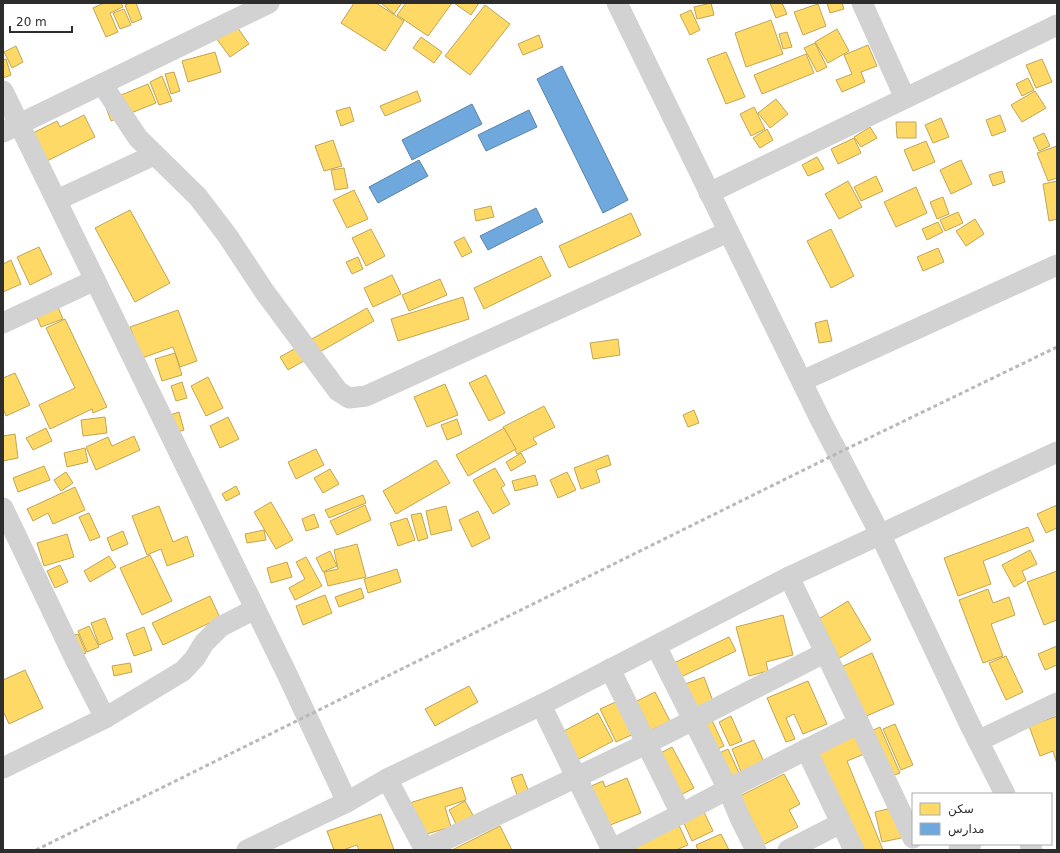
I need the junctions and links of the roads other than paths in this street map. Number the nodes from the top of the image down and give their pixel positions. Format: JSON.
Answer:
{"nodes":[{"id":1,"x":269,"y":3,"type":"edge"},
{"id":2,"x":617,"y":3,"type":"edge"},
{"id":3,"x":862,"y":3,"type":"edge"},
{"id":4,"x":1057,"y":25,"type":"edge"},
{"id":5,"x":102,"y":84,"type":"junction"},
{"id":6,"x":3,"y":91,"type":"edge"},
{"id":7,"x":906,"y":98,"type":"junction"},
{"id":8,"x":11,"y":128,"type":"edge"},
{"id":9,"x":154,"y":154,"type":"junction"},
{"id":10,"x":710,"y":192,"type":"junction"},
{"id":11,"x":57,"y":200,"type":"junction"},
{"id":12,"x":728,"y":232,"type":"junction"},
{"id":13,"x":1057,"y":265,"type":"edge"},
{"id":14,"x":95,"y":280,"type":"junction"},
{"id":15,"x":3,"y":323,"type":"edge"},
{"id":16,"x":802,"y":381,"type":"junction"},
{"id":17,"x":1057,"y":452,"type":"edge"},
{"id":18,"x":3,"y":508,"type":"edge"},
{"id":19,"x":7,"y":528,"type":"edge"},
{"id":20,"x":880,"y":534,"type":"junction"},
{"id":21,"x":789,"y":577,"type":"junction"},
{"id":22,"x":255,"y":609,"type":"junction"},
{"id":23,"x":656,"y":646,"type":"junction"},
{"id":24,"x":826,"y":652,"type":"junction"},
{"id":25,"x":610,"y":668,"type":"junction"},
{"id":26,"x":1057,"y":703,"type":"edge"},
{"id":27,"x":541,"y":705,"type":"junction"},
{"id":28,"x":105,"y":718,"type":"junction"},
{"id":29,"x":693,"y":720,"type":"junction"},
{"id":30,"x":859,"y":723,"type":"junction"},
{"id":31,"x":978,"y":741,"type":"junction"},
{"id":32,"x":648,"y":744,"type":"junction"},
{"id":33,"x":806,"y":749,"type":"junction"},
{"id":34,"x":3,"y":768,"type":"edge"},
{"id":35,"x":577,"y":777,"type":"junction"},
{"id":36,"x":387,"y":779,"type":"junction"},
{"id":37,"x":728,"y":789,"type":"junction"},
{"id":38,"x":1004,"y":793,"type":"edge"},
{"id":39,"x":347,"y":802,"type":"junction"},
{"id":40,"x":681,"y":814,"type":"junction"},
{"id":41,"x":841,"y":823,"type":"junction"},
{"id":42,"x":912,"y":836,"type":"edge"},
{"id":43,"x":969,"y":845,"type":"edge"},
{"id":44,"x":247,"y":850,"type":"edge"},
{"id":45,"x":425,"y":850,"type":"edge"},
{"id":46,"x":611,"y":850,"type":"edge"},
{"id":47,"x":756,"y":850,"type":"edge"},
{"id":48,"x":788,"y":850,"type":"edge"},
{"id":49,"x":854,"y":850,"type":"edge"},
{"id":50,"x":958,"y":850,"type":"edge"}],
"edges":[{"from":1,"to":5,"type":"street"},
{"from":2,"to":10,"type":"street"},
{"from":3,"to":7,"type":"street"},
{"from":4,"to":7,"type":"street"},
{"from":5,"to":8,"type":"street"},
{"from":5,"to":9,"type":"street"},
{"from":6,"to":8,"type":"street"},
{"from":7,"to":10,"type":"street"},
{"from":8,"to":11,"type":"street"},
{"from":9,"to":11,"type":"street"},
{"from":9,"to":12,"type":"street"},
{"from":10,"to":12,"type":"street"},
{"from":11,"to":14,"type":"street"},
{"from":12,"to":16,"type":"street"},
{"from":13,"to":16,"type":"street"},
{"from":14,"to":15,"type":"street"},
{"from":14,"to":22,"type":"street"},
{"from":16,"to":20,"type":"street"},
{"from":17,"to":20,"type":"street"},
{"from":18,"to":19,"type":"street"},
{"from":19,"to":28,"type":"street"},
{"from":20,"to":21,"type":"street"},
{"from":20,"to":31,"type":"street"},
{"from":21,"to":23,"type":"street"},
{"from":21,"to":24,"type":"street"},
{"from":22,"to":28,"type":"street"},
{"from":22,"to":39,"type":"street"},
{"from":23,"to":25,"type":"street"},
{"from":23,"to":29,"type":"street"},
{"from":24,"to":29,"type":"street"},
{"from":24,"to":30,"type":"street"},
{"from":25,"to":27,"type":"street"},
{"from":25,"to":32,"type":"street"},
{"from":26,"to":31,"type":"street"},
{"from":27,"to":35,"type":"street"},
{"from":27,"to":36,"type":"street"},
{"from":28,"to":34,"type":"street"},
{"from":29,"to":32,"type":"street"},
{"from":29,"to":37,"type":"street"},
{"from":30,"to":33,"type":"street"},
{"from":30,"to":42,"type":"street"},
{"from":31,"to":38,"type":"street"},
{"from":32,"to":35,"type":"street"},
{"from":32,"to":40,"type":"street"},
{"from":33,"to":37,"type":"street"},
{"from":33,"to":41,"type":"street"},
{"from":35,"to":45,"type":"street"},
{"from":35,"to":46,"type":"street"},
{"from":36,"to":39,"type":"street"},
{"from":36,"to":45,"type":"street"},
{"from":37,"to":40,"type":"street"},
{"from":37,"to":47,"type":"street"},
{"from":39,"to":44,"type":"street"},
{"from":40,"to":46,"type":"street"},
{"from":41,"to":48,"type":"street"},
{"from":41,"to":49,"type":"street"},
{"from":43,"to":50,"type":"street"}]}
